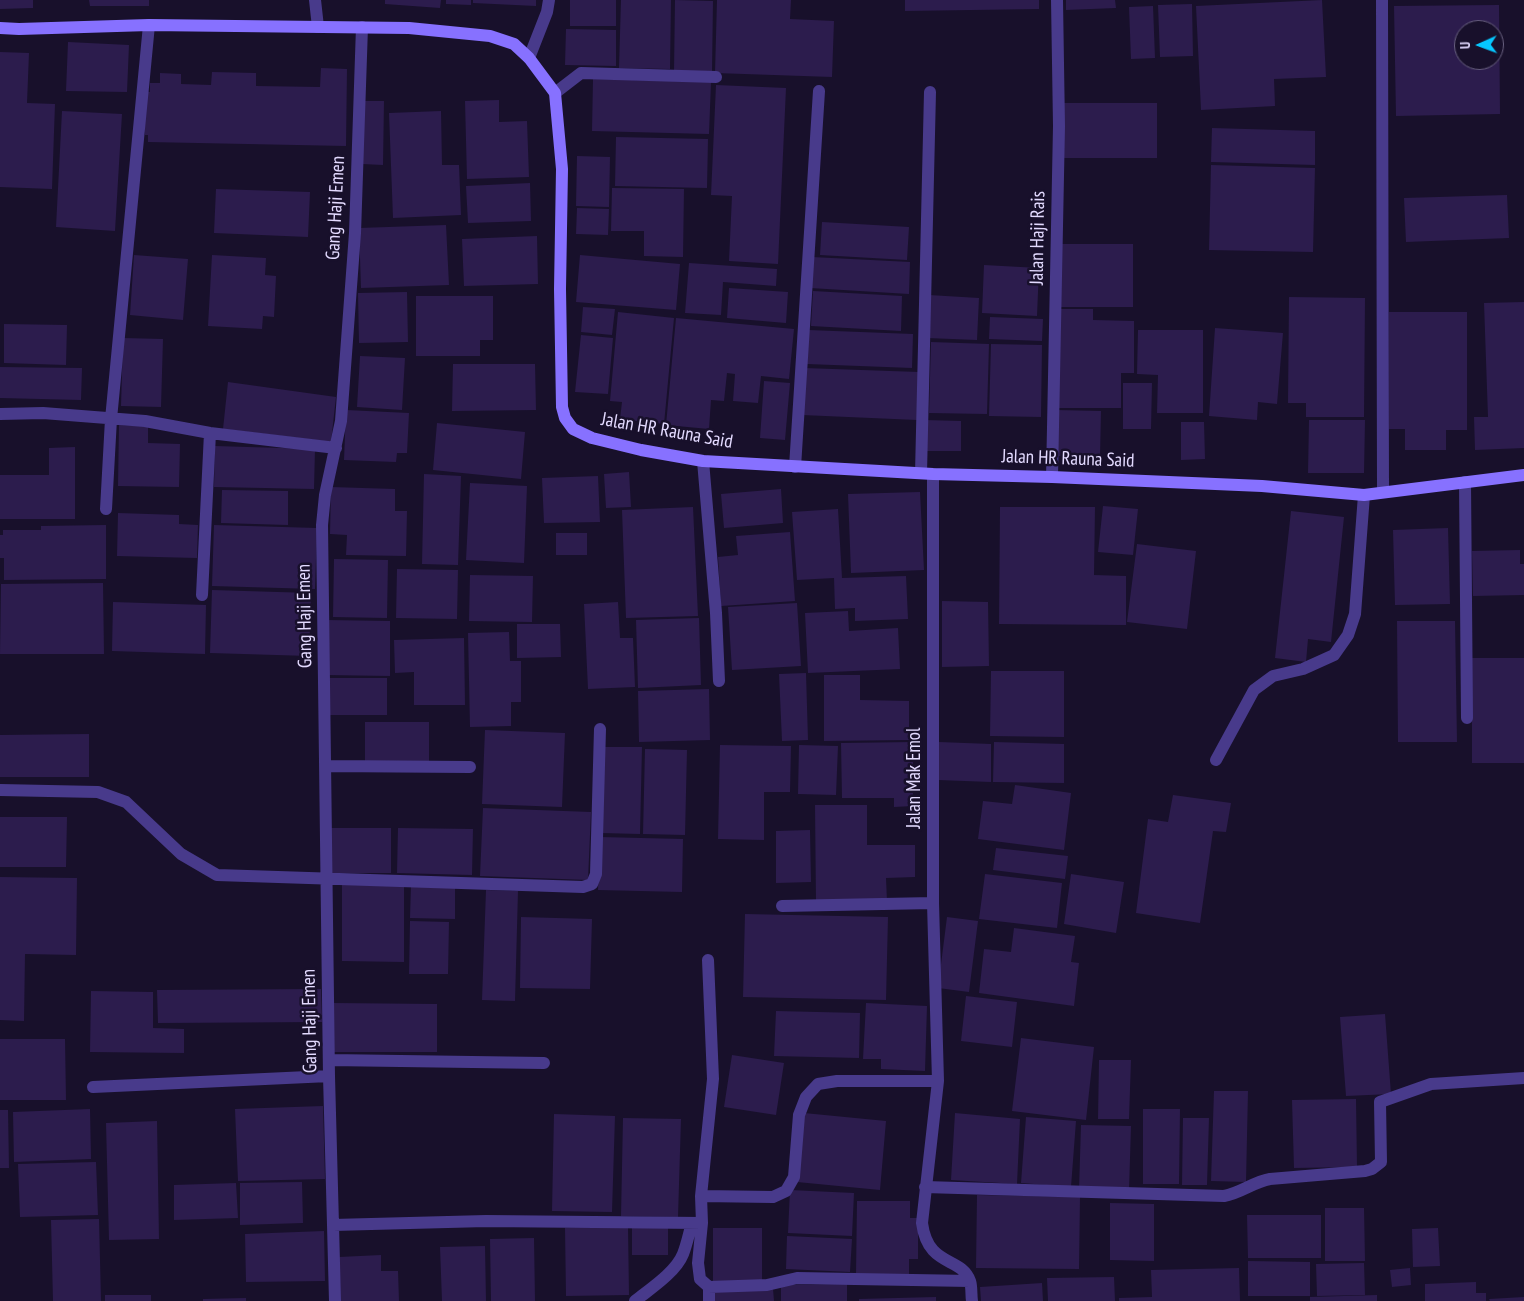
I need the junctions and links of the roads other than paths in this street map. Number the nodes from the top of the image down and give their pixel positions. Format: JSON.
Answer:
{"nodes":[{"id":1,"x":315,"y":0,"type":"edge"},
{"id":2,"x":549,"y":0,"type":"edge"},
{"id":3,"x":1058,"y":0,"type":"edge"},
{"id":4,"x":1382,"y":0,"type":"edge"},
{"id":5,"x":149,"y":26,"type":"junction"},
{"id":6,"x":318,"y":27,"type":"junction"},
{"id":7,"x":362,"y":27,"type":"junction"},
{"id":8,"x":0,"y":28,"type":"edge"},
{"id":9,"x":529,"y":58,"type":"junction"},
{"id":10,"x":716,"y":77,"type":"dead end"},
{"id":11,"x":819,"y":91,"type":"dead end"},
{"id":12,"x":930,"y":92,"type":"dead end"},
{"id":13,"x":555,"y":93,"type":"junction"},
{"id":14,"x":0,"y":414,"type":"edge"},
{"id":15,"x":111,"y":419,"type":"junction"},
{"id":16,"x":210,"y":432,"type":"junction"},
{"id":17,"x":336,"y":448,"type":"junction"},
{"id":18,"x":703,"y":461,"type":"junction"},
{"id":19,"x":795,"y":467,"type":"junction"},
{"id":20,"x":927,"y":474,"type":"junction"},
{"id":21,"x":1524,"y":475,"type":"edge"},
{"id":22,"x":1052,"y":477,"type":"junction"},
{"id":23,"x":1465,"y":482,"type":"junction"},
{"id":24,"x":1383,"y":492,"type":"junction"},
{"id":25,"x":1364,"y":495,"type":"junction"},
{"id":26,"x":106,"y":509,"type":"dead end"},
{"id":27,"x":202,"y":595,"type":"dead end"},
{"id":28,"x":719,"y":681,"type":"dead end"},
{"id":29,"x":1467,"y":718,"type":"dead end"},
{"id":30,"x":600,"y":729,"type":"dead end"},
{"id":31,"x":1216,"y":760,"type":"dead end"},
{"id":32,"x":325,"y":766,"type":"junction"},
{"id":33,"x":470,"y":766,"type":"dead end"},
{"id":34,"x":0,"y":790,"type":"edge"},
{"id":35,"x":326,"y":879,"type":"junction"},
{"id":36,"x":934,"y":903,"type":"junction"},
{"id":37,"x":782,"y":906,"type":"dead end"},
{"id":38,"x":708,"y":960,"type":"dead end"},
{"id":39,"x":330,"y":1060,"type":"junction"},
{"id":40,"x":544,"y":1063,"type":"dead end"},
{"id":41,"x":329,"y":1076,"type":"junction"},
{"id":42,"x":1524,"y":1078,"type":"edge"},
{"id":43,"x":938,"y":1081,"type":"junction"},
{"id":44,"x":93,"y":1087,"type":"dead end"},
{"id":45,"x":925,"y":1187,"type":"junction"},
{"id":46,"x":701,"y":1196,"type":"junction"},
{"id":47,"x":697,"y":1223,"type":"junction"},
{"id":48,"x":333,"y":1225,"type":"junction"},
{"id":49,"x":970,"y":1281,"type":"junction"},
{"id":50,"x":709,"y":1287,"type":"junction"},
{"id":51,"x":334,"y":1301,"type":"edge"},
{"id":52,"x":635,"y":1301,"type":"edge"},
{"id":53,"x":709,"y":1301,"type":"edge"},
{"id":54,"x":972,"y":1301,"type":"edge"}],
"edges":[{"from":1,"to":6,"type":"street"},
{"from":2,"to":9,"type":"street"},
{"from":3,"to":22,"type":"street","name":"Jalan Haji Rais"},
{"from":4,"to":24,"type":"street"},
{"from":5,"to":6,"type":"main road"},
{"from":5,"to":8,"type":"main road"},
{"from":5,"to":15,"type":"street"},
{"from":6,"to":7,"type":"main road"},
{"from":7,"to":9,"type":"main road"},
{"from":7,"to":17,"type":"street","name":"Gang Haji Emen"},
{"from":9,"to":13,"type":"main road"},
{"from":10,"to":13,"type":"street"},
{"from":11,"to":19,"type":"street"},
{"from":12,"to":20,"type":"street","name":"Jalan Mak Emol"},
{"from":13,"to":18,"type":"main road","name":"Jalan HR Rauna Said"},
{"from":14,"to":15,"type":"street"},
{"from":15,"to":16,"type":"street"},
{"from":15,"to":26,"type":"street"},
{"from":16,"to":17,"type":"street"},
{"from":16,"to":27,"type":"street"},
{"from":17,"to":32,"type":"street","name":"Gang Haji Emen"},
{"from":18,"to":19,"type":"main road","name":"Jalan HR Rauna Said"},
{"from":18,"to":28,"type":"street"},
{"from":19,"to":20,"type":"main road","name":"Jalan HR Rauna Said"},
{"from":20,"to":22,"type":"main road","name":"Jalan HR Rauna Said"},
{"from":20,"to":36,"type":"street","name":"Jalan Mak Emol"},
{"from":21,"to":23,"type":"main road","name":"Jalan HR Rauna Said"},
{"from":22,"to":25,"type":"main road","name":"Jalan HR Rauna Said"},
{"from":23,"to":24,"type":"main road","name":"Jalan HR Rauna Said"},
{"from":23,"to":29,"type":"street"},
{"from":24,"to":25,"type":"main road","name":"Jalan HR Rauna Said"},
{"from":25,"to":31,"type":"street"},
{"from":30,"to":35,"type":"street"},
{"from":32,"to":33,"type":"street"},
{"from":32,"to":35,"type":"street","name":"Gang Haji Emen"},
{"from":34,"to":35,"type":"street"},
{"from":35,"to":39,"type":"street","name":"Gang Haji Emen"},
{"from":36,"to":37,"type":"street"},
{"from":36,"to":43,"type":"street","name":"Jalan Mak Emol"},
{"from":38,"to":46,"type":"street"},
{"from":39,"to":40,"type":"street"},
{"from":39,"to":41,"type":"street","name":"Gang Haji Emen"},
{"from":41,"to":44,"type":"street"},
{"from":41,"to":48,"type":"street","name":"Gang Haji Emen"},
{"from":42,"to":45,"type":"street"},
{"from":43,"to":45,"type":"street","name":"Jalan Mak Emol"},
{"from":43,"to":46,"type":"street"},
{"from":45,"to":49,"type":"street","name":"Jalan Mak Emol"},
{"from":46,"to":47,"type":"street"},
{"from":47,"to":48,"type":"street"},
{"from":47,"to":50,"type":"street"},
{"from":47,"to":52,"type":"street"},
{"from":48,"to":51,"type":"street","name":"Gang Haji Emen"},
{"from":49,"to":50,"type":"street"},
{"from":49,"to":54,"type":"street"},
{"from":50,"to":53,"type":"street"}]}
